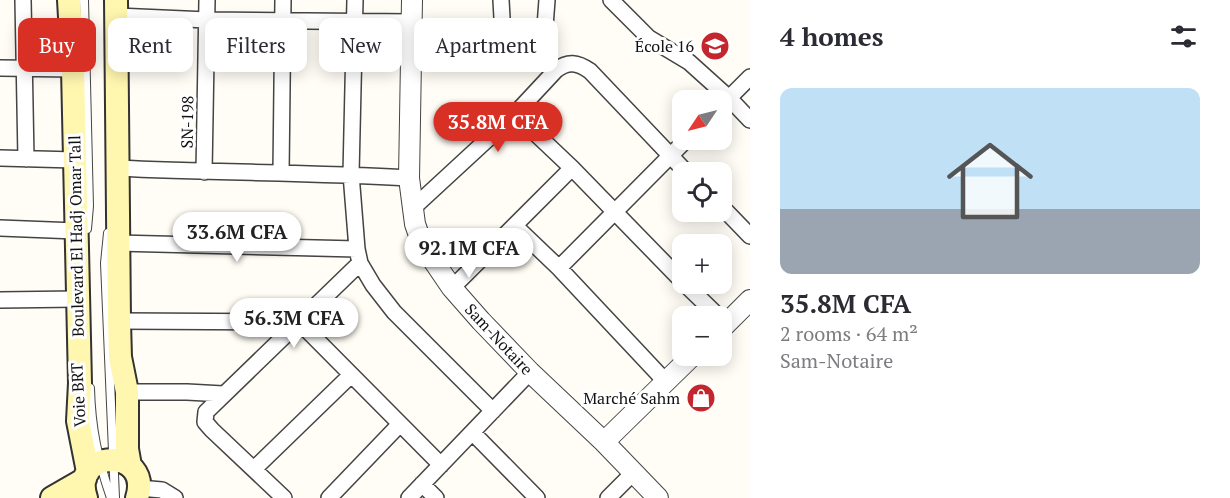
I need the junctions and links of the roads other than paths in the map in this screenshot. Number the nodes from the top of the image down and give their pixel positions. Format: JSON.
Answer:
{"nodes":[{"id":1,"x":23,"y":0,"type":"edge"},
{"id":2,"x":69,"y":0,"type":"edge"},
{"id":3,"x":84,"y":0,"type":"edge"},
{"id":4,"x":207,"y":0,"type":"edge"},
{"id":5,"x":283,"y":0,"type":"edge"},
{"id":6,"x":355,"y":0,"type":"edge"},
{"id":7,"x":412,"y":0,"type":"edge"},
{"id":8,"x":501,"y":0,"type":"edge"},
{"id":9,"x":547,"y":0,"type":"edge"},
{"id":10,"x":610,"y":0,"type":"edge"},
{"id":11,"x":117,"y":8,"type":"edge"},
{"id":12,"x":23,"y":18,"type":"edge"},
{"id":13,"x":70,"y":18,"type":"edge"},
{"id":14,"x":207,"y":18,"type":"edge"},
{"id":15,"x":283,"y":18,"type":"edge"},
{"id":16,"x":354,"y":18,"type":"edge"},
{"id":17,"x":502,"y":18,"type":"edge"},
{"id":18,"x":546,"y":18,"type":"edge"},
{"id":19,"x":205,"y":20,"type":"edge"},
{"id":20,"x":402,"y":22,"type":"edge"},
{"id":21,"x":411,"y":22,"type":"junction"},
{"id":22,"x":411,"y":61,"type":"junction"},
{"id":23,"x":414,"y":61,"type":"edge"},
{"id":24,"x":0,"y":68,"type":"edge"},
{"id":25,"x":558,"y":68,"type":"edge"},
{"id":26,"x":18,"y":69,"type":"edge"},
{"id":27,"x":24,"y":72,"type":"edge"},
{"id":28,"x":73,"y":72,"type":"edge"},
{"id":29,"x":206,"y":72,"type":"edge"},
{"id":30,"x":282,"y":72,"type":"edge"},
{"id":31,"x":353,"y":72,"type":"edge"},
{"id":32,"x":554,"y":72,"type":"edge"},
{"id":33,"x":750,"y":77,"type":"edge"},
{"id":34,"x":715,"y":90,"type":"edge"},
{"id":35,"x":108,"y":93,"type":"dead end"},
{"id":36,"x":732,"y":94,"type":"edge"},
{"id":37,"x":732,"y":106,"type":"edge"},
{"id":38,"x":515,"y":114,"type":"junction"},
{"id":39,"x":750,"y":120,"type":"edge"},
{"id":40,"x":675,"y":150,"type":"edge"},
{"id":41,"x":669,"y":156,"type":"junction"},
{"id":42,"x":0,"y":158,"type":"edge"},
{"id":43,"x":26,"y":159,"type":"junction"},
{"id":44,"x":75,"y":160,"type":"junction"},
{"id":45,"x":675,"y":162,"type":"edge"},
{"id":46,"x":572,"y":168,"type":"junction"},
{"id":47,"x":204,"y":172,"type":"junction"},
{"id":48,"x":281,"y":173,"type":"junction"},
{"id":49,"x":351,"y":174,"type":"junction"},
{"id":50,"x":113,"y":177,"type":"junction"},
{"id":51,"x":409,"y":178,"type":"junction"},
{"id":52,"x":412,"y":209,"type":"junction"},
{"id":53,"x":613,"y":210,"type":"junction"},
{"id":54,"x":732,"y":217,"type":"edge"},
{"id":55,"x":109,"y":221,"type":"dead end"},
{"id":56,"x":516,"y":226,"type":"junction"},
{"id":57,"x":0,"y":228,"type":"edge"},
{"id":58,"x":750,"y":236,"type":"edge"},
{"id":59,"x":83,"y":240,"type":"junction"},
{"id":60,"x":117,"y":243,"type":"junction"},
{"id":61,"x":359,"y":256,"type":"junction"},
{"id":62,"x":559,"y":268,"type":"junction"},
{"id":63,"x":672,"y":270,"type":"edge"},
{"id":64,"x":87,"y":273,"type":"dead end"},
{"id":65,"x":452,"y":288,"type":"junction"},
{"id":66,"x":695,"y":294,"type":"edge"},
{"id":67,"x":77,"y":299,"type":"junction"},
{"id":68,"x":0,"y":300,"type":"edge"},
{"id":69,"x":750,"y":300,"type":"edge"},
{"id":70,"x":706,"y":306,"type":"edge"},
{"id":71,"x":732,"y":314,"type":"edge"},
{"id":72,"x":119,"y":321,"type":"junction"},
{"id":73,"x":299,"y":322,"type":"junction"},
{"id":74,"x":682,"y":366,"type":"edge"},
{"id":75,"x":530,"y":372,"type":"junction"},
{"id":76,"x":351,"y":375,"type":"junction"},
{"id":77,"x":90,"y":377,"type":"dead end"},
{"id":78,"x":666,"y":382,"type":"junction"},
{"id":79,"x":127,"y":392,"type":"junction"},
{"id":80,"x":223,"y":394,"type":"junction"},
{"id":81,"x":493,"y":411,"type":"junction"},
{"id":82,"x":400,"y":424,"type":"junction"},
{"id":83,"x":473,"y":433,"type":"junction"},
{"id":84,"x":603,"y":442,"type":"junction"},
{"id":85,"x":441,"y":465,"type":"junction"},
{"id":86,"x":254,"y":469,"type":"junction"},
{"id":87,"x":100,"y":473,"type":"edge"},
{"id":88,"x":633,"y":473,"type":"junction"},
{"id":89,"x":422,"y":483,"type":"junction"},
{"id":90,"x":138,"y":493,"type":"edge"},
{"id":91,"x":52,"y":498,"type":"edge"},
{"id":92,"x":113,"y":498,"type":"edge"},
{"id":93,"x":175,"y":498,"type":"edge"},
{"id":94,"x":284,"y":498,"type":"edge"},
{"id":95,"x":329,"y":498,"type":"edge"},
{"id":96,"x":409,"y":498,"type":"edge"},
{"id":97,"x":436,"y":498,"type":"edge"},
{"id":98,"x":537,"y":498,"type":"edge"},
{"id":99,"x":608,"y":498,"type":"edge"},
{"id":100,"x":658,"y":498,"type":"edge"}],
"edges":[{"from":1,"to":12,"type":"street"},
{"from":2,"to":13,"type":"main road","name":"Boulevard El Hadj Omar Tall"},
{"from":3,"to":59,"type":"lane"},
{"from":4,"to":14,"type":"street","name":"SN-198"},
{"from":5,"to":15,"type":"street"},
{"from":6,"to":16,"type":"street"},
{"from":7,"to":21,"type":"street","name":"Sam-Notaire"},
{"from":8,"to":17,"type":"street"},
{"from":9,"to":18,"type":"street"},
{"from":10,"to":34,"type":"street"},
{"from":11,"to":19,"type":"street"},
{"from":11,"to":50,"type":"main road","name":"Boulevard El Hadj Omar Tall"},
{"from":20,"to":21,"type":"street"},
{"from":21,"to":22,"type":"street","name":"Sam-Notaire"},
{"from":22,"to":23,"type":"street"},
{"from":22,"to":51,"type":"street","name":"Sam-Notaire"},
{"from":24,"to":26,"type":"street"},
{"from":25,"to":41,"type":"street"},
{"from":27,"to":43,"type":"street"},
{"from":28,"to":44,"type":"main road","name":"Boulevard El Hadj Omar Tall"},
{"from":29,"to":47,"type":"street","name":"SN-198"},
{"from":30,"to":48,"type":"street"},
{"from":31,"to":49,"type":"street"},
{"from":32,"to":38,"type":"street"},
{"from":33,"to":36,"type":"street"},
{"from":35,"to":50,"type":"lane"},
{"from":37,"to":39,"type":"street"},
{"from":38,"to":46,"type":"street"},
{"from":38,"to":52,"type":"street"},
{"from":40,"to":41,"type":"street"},
{"from":41,"to":45,"type":"street"},
{"from":41,"to":53,"type":"street"},
{"from":42,"to":43,"type":"street"},
{"from":43,"to":44,"type":"street"},
{"from":44,"to":59,"type":"main road","name":"Boulevard El Hadj Omar Tall"},
{"from":46,"to":53,"type":"street"},
{"from":46,"to":56,"type":"street"},
{"from":47,"to":48,"type":"street"},
{"from":47,"to":50,"type":"street"},
{"from":48,"to":49,"type":"street"},
{"from":49,"to":51,"type":"street"},
{"from":49,"to":61,"type":"street"},
{"from":50,"to":60,"type":"main road","name":"Boulevard El Hadj Omar Tall"},
{"from":51,"to":52,"type":"street","name":"Sam-Notaire"},
{"from":52,"to":65,"type":"street","name":"Sam-Notaire"},
{"from":53,"to":62,"type":"street"},
{"from":53,"to":63,"type":"street"},
{"from":54,"to":58,"type":"street"},
{"from":55,"to":87,"type":"lane","name":"Voie BRT"},
{"from":56,"to":62,"type":"street"},
{"from":56,"to":65,"type":"street"},
{"from":57,"to":59,"type":"street"},
{"from":59,"to":64,"type":"lane"},
{"from":59,"to":67,"type":"main road","name":"Boulevard El Hadj Omar Tall"},
{"from":60,"to":61,"type":"street"},
{"from":60,"to":72,"type":"main road","name":"Boulevard El Hadj Omar Tall"},
{"from":61,"to":73,"type":"street"},
{"from":61,"to":81,"type":"street"},
{"from":62,"to":78,"type":"street"},
{"from":65,"to":75,"type":"street","name":"Sam-Notaire"},
{"from":66,"to":70,"type":"street"},
{"from":67,"to":68,"type":"street"},
{"from":67,"to":87,"type":"main road","name":"Boulevard El Hadj Omar Tall"},
{"from":69,"to":71,"type":"street"},
{"from":72,"to":73,"type":"street"},
{"from":72,"to":79,"type":"main road","name":"Boulevard El Hadj Omar Tall"},
{"from":73,"to":76,"type":"street"},
{"from":73,"to":80,"type":"street"},
{"from":74,"to":78,"type":"street"},
{"from":75,"to":81,"type":"street"},
{"from":75,"to":84,"type":"street","name":"Sam-Notaire"},
{"from":76,"to":82,"type":"street"},
{"from":76,"to":86,"type":"street"},
{"from":77,"to":87,"type":"lane","name":"Voie BRT"},
{"from":78,"to":84,"type":"street"},
{"from":79,"to":80,"type":"street"},
{"from":79,"to":87,"type":"main road","name":"Boulevard El Hadj Omar Tall"},
{"from":80,"to":86,"type":"street"},
{"from":81,"to":83,"type":"street"},
{"from":82,"to":85,"type":"street"},
{"from":82,"to":95,"type":"street"},
{"from":83,"to":85,"type":"street"},
{"from":83,"to":98,"type":"street"},
{"from":84,"to":88,"type":"street","name":"Sam-Notaire"},
{"from":85,"to":89,"type":"street"},
{"from":86,"to":94,"type":"street"},
{"from":87,"to":90,"type":"main road","name":"Boulevard El Hadj Omar Tall"},
{"from":87,"to":91,"type":"main road"},
{"from":87,"to":92,"type":"lane","name":"Voie BRT"},
{"from":87,"to":92,"type":"lane","name":"Voie BRT"},
{"from":88,"to":99,"type":"street"},
{"from":88,"to":100,"type":"street","name":"Sam-Notaire"},
{"from":89,"to":96,"type":"street"},
{"from":89,"to":97,"type":"street"},
{"from":90,"to":93,"type":"street"}]}
